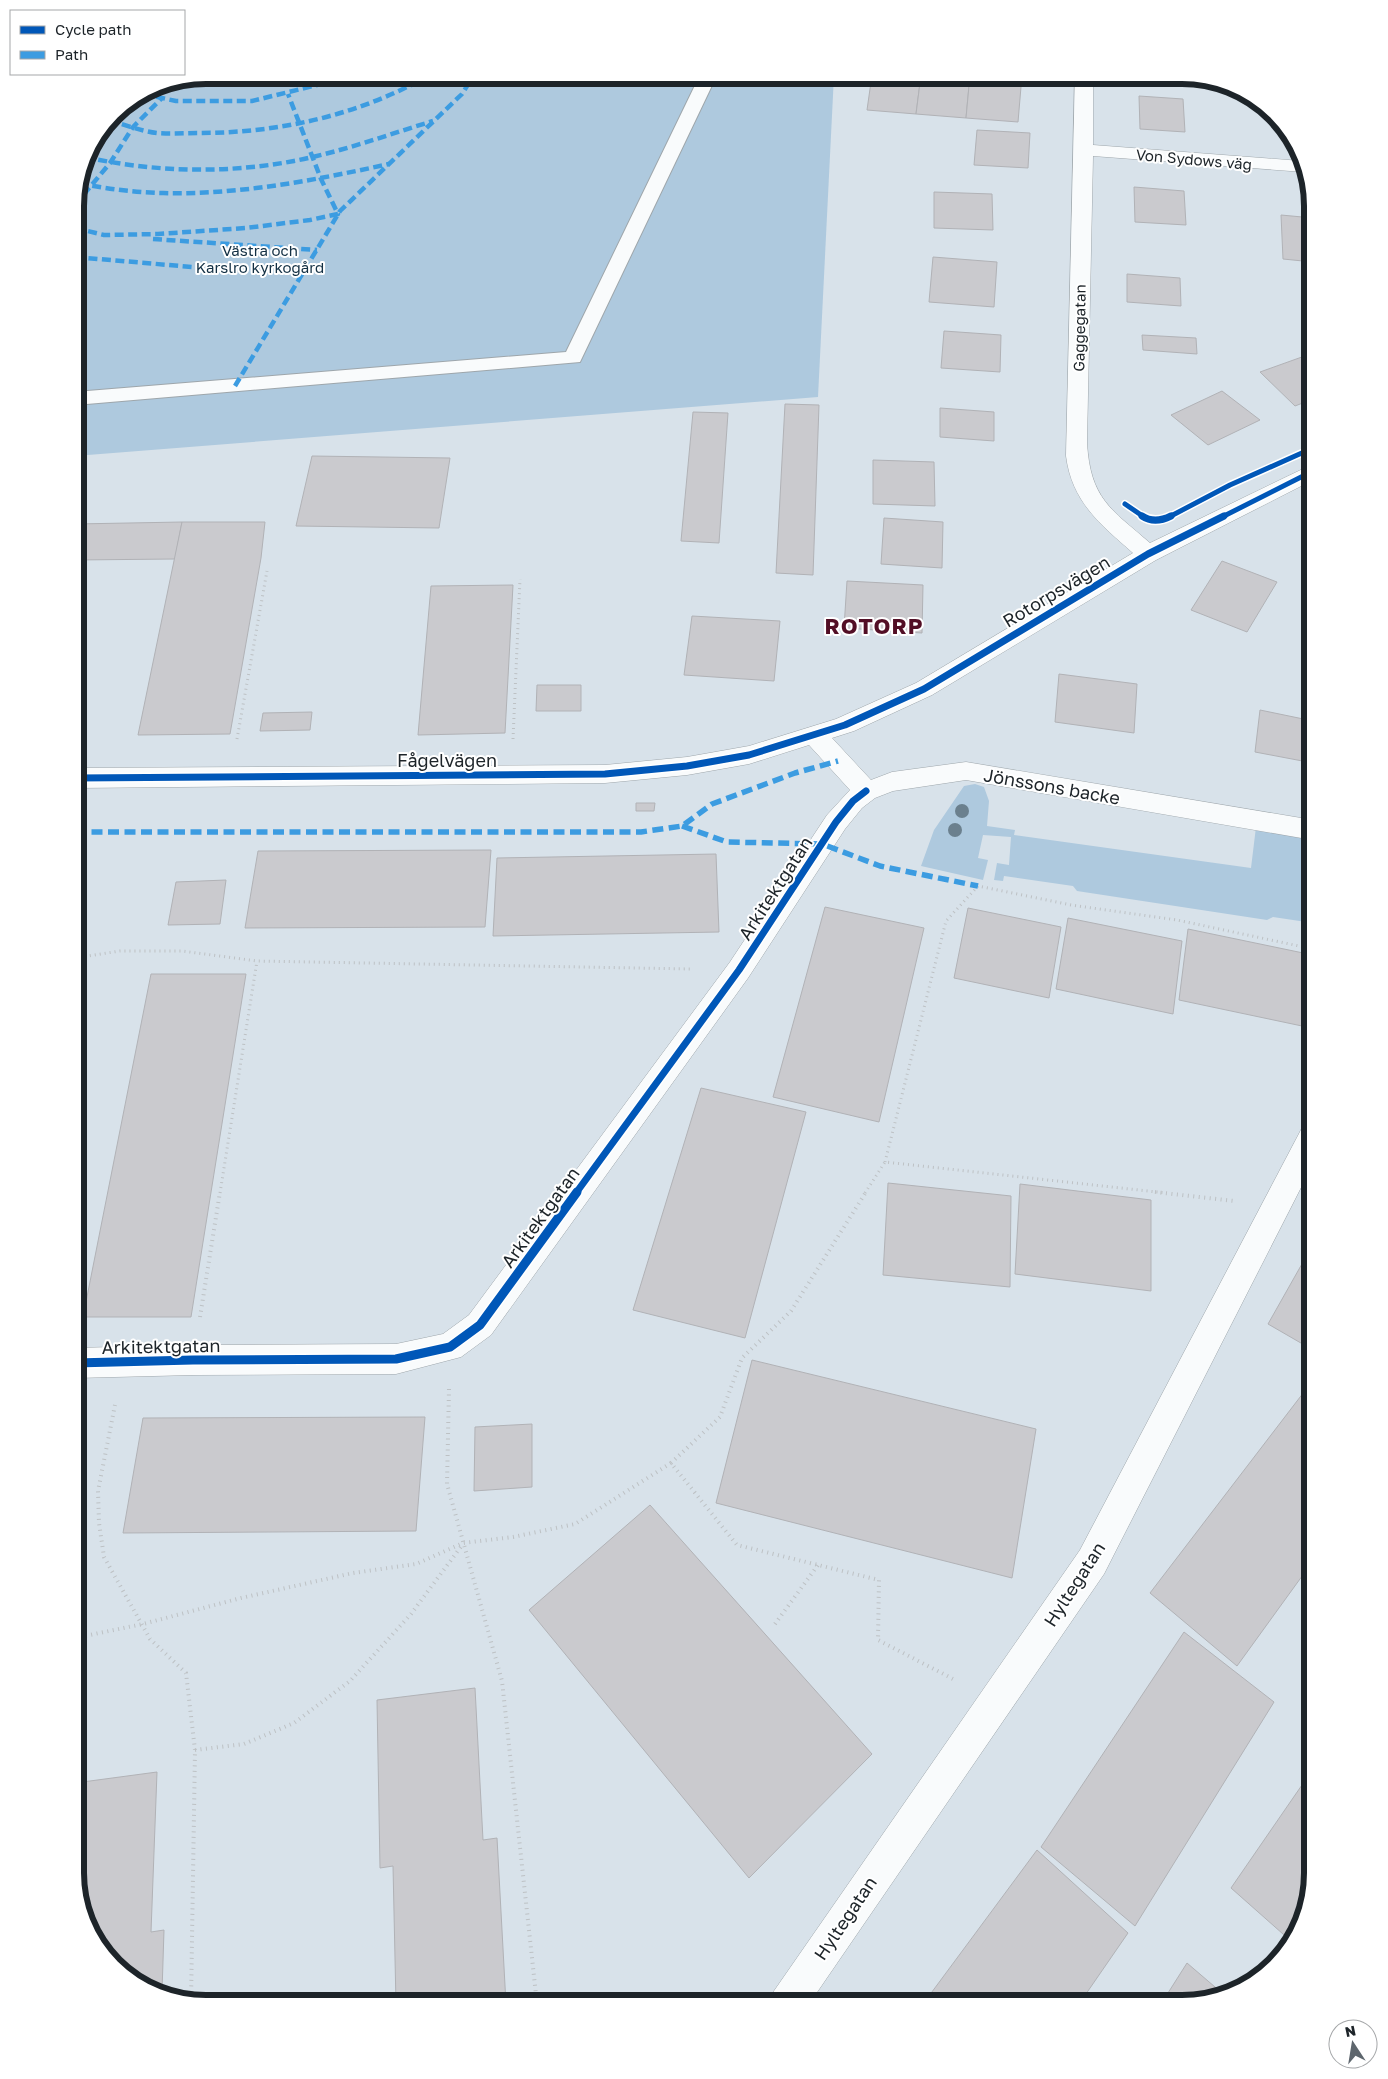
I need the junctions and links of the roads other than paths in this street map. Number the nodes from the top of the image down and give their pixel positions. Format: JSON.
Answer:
{"nodes":[{"id":1,"x":705,"y":84,"type":"edge"},
{"id":2,"x":1084,"y":84,"type":"edge"},
{"id":3,"x":1085,"y":150,"type":"junction"},
{"id":4,"x":1298,"y":167,"type":"edge"},
{"id":5,"x":84,"y":398,"type":"edge"},
{"id":6,"x":1304,"y":475,"type":"edge"},
{"id":7,"x":1148,"y":554,"type":"junction"},
{"id":8,"x":814,"y":735,"type":"junction"},
{"id":9,"x":84,"y":778,"type":"edge"},
{"id":10,"x":866,"y":791,"type":"junction"},
{"id":11,"x":1304,"y":828,"type":"edge"},
{"id":12,"x":1304,"y":1153,"type":"edge"},
{"id":13,"x":84,"y":1363,"type":"edge"},
{"id":14,"x":793,"y":1995,"type":"edge"}],
"edges":[{"from":1,"to":5,"type":"lane"},
{"from":2,"to":3,"type":"street","name":"Gaggegatan"},
{"from":3,"to":4,"type":"street","name":"Von Sydows väg"},
{"from":3,"to":7,"type":"street","name":"Gaggegatan"},
{"from":6,"to":7,"type":"street","name":"Rotorpsvägen"},
{"from":7,"to":8,"type":"street","name":"Rotorpsvägen"},
{"from":8,"to":9,"type":"street","name":"Fågelvägen"},
{"from":8,"to":10,"type":"street"},
{"from":10,"to":11,"type":"street","name":"Jönssons backe"},
{"from":10,"to":13,"type":"street","name":"Arkitektgatan"},
{"from":12,"to":14,"type":"street","name":"Hyltegatan"}]}
